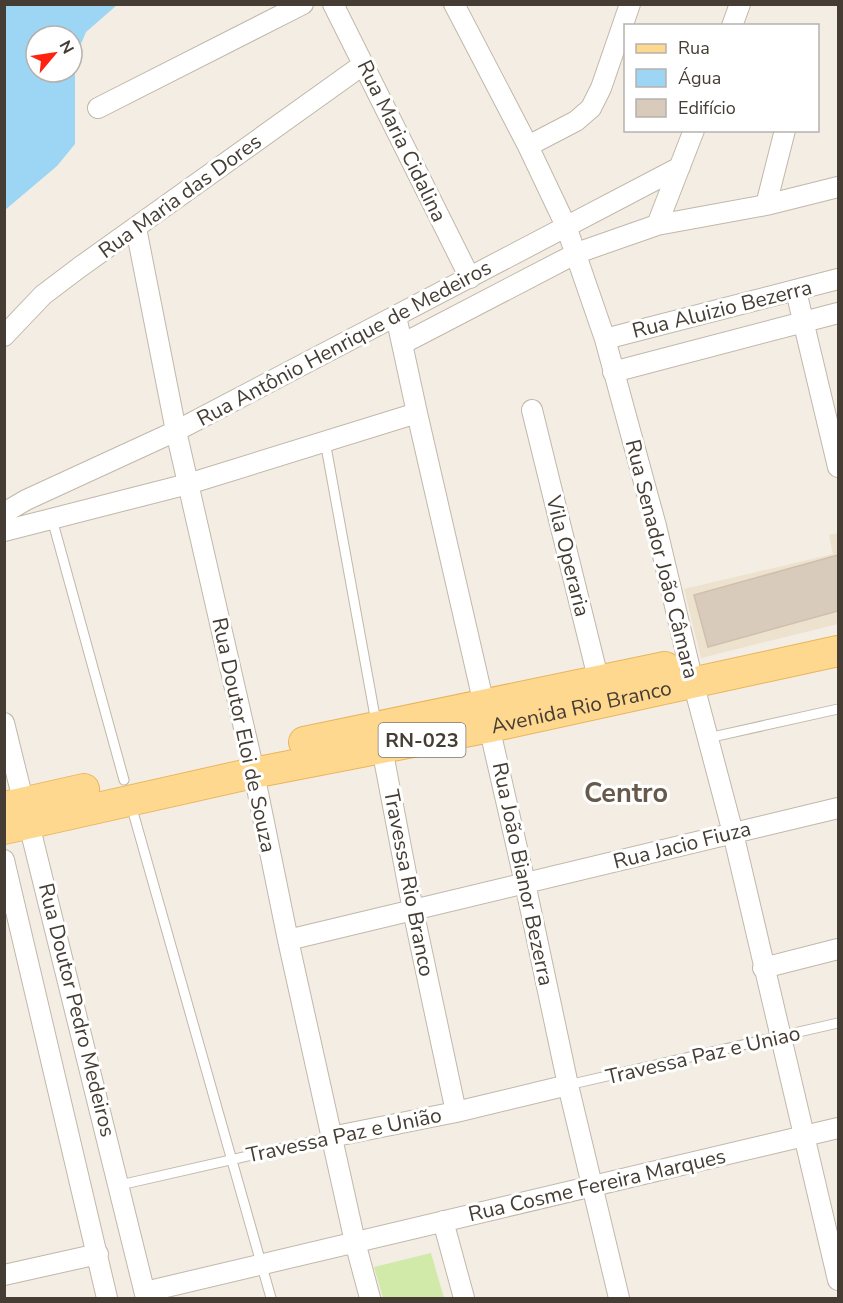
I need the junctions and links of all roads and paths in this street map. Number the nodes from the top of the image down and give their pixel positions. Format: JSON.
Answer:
{"nodes":[{"id":1,"x":303,"y":4,"type":"edge"},
{"id":2,"x":333,"y":4,"type":"edge"},
{"id":3,"x":454,"y":4,"type":"edge"},
{"id":4,"x":630,"y":4,"type":"edge"},
{"id":5,"x":740,"y":4,"type":"edge"},
{"id":6,"x":733,"y":24,"type":"edge"},
{"id":7,"x":364,"y":64,"type":"junction"},
{"id":8,"x":99,"y":108,"type":"dead end"},
{"id":9,"x":693,"y":132,"type":"edge"},
{"id":10,"x":784,"y":132,"type":"edge"},
{"id":11,"x":528,"y":146,"type":"junction"},
{"id":12,"x":680,"y":167,"type":"junction"},
{"id":13,"x":838,"y":187,"type":"edge"},
{"id":14,"x":766,"y":205,"type":"junction"},
{"id":15,"x":657,"y":225,"type":"junction"},
{"id":16,"x":566,"y":226,"type":"junction"},
{"id":17,"x":136,"y":228,"type":"junction"},
{"id":18,"x":577,"y":253,"type":"junction"},
{"id":19,"x":470,"y":278,"type":"junction"},
{"id":20,"x":838,"y":279,"type":"edge"},
{"id":21,"x":796,"y":291,"type":"junction"},
{"id":22,"x":838,"y":313,"type":"edge"},
{"id":23,"x":396,"y":316,"type":"junction"},
{"id":24,"x":804,"y":323,"type":"junction"},
{"id":25,"x":4,"y":336,"type":"edge"},
{"id":26,"x":605,"y":339,"type":"junction"},
{"id":27,"x":402,"y":344,"type":"junction"},
{"id":28,"x":613,"y":372,"type":"junction"},
{"id":29,"x":532,"y":410,"type":"dead end"},
{"id":30,"x":417,"y":413,"type":"junction"},
{"id":31,"x":176,"y":431,"type":"junction"},
{"id":32,"x":325,"y":441,"type":"junction"},
{"id":33,"x":838,"y":467,"type":"edge"},
{"id":34,"x":188,"y":484,"type":"junction"},
{"id":35,"x":4,"y":513,"type":"edge"},
{"id":36,"x":52,"y":519,"type":"junction"},
{"id":37,"x":4,"y":531,"type":"edge"},
{"id":38,"x":838,"y":631,"type":"edge"},
{"id":39,"x":838,"y":651,"type":"edge"},
{"id":40,"x":691,"y":672,"type":"junction"},
{"id":41,"x":601,"y":691,"type":"junction"},
{"id":42,"x":838,"y":709,"type":"edge"},
{"id":43,"x":488,"y":716,"type":"junction"},
{"id":44,"x":4,"y":723,"type":"edge"},
{"id":45,"x":380,"y":738,"type":"junction"},
{"id":46,"x":708,"y":738,"type":"junction"},
{"id":47,"x":251,"y":763,"type":"junction"},
{"id":48,"x":127,"y":790,"type":"junction"},
{"id":49,"x":838,"y":808,"type":"edge"},
{"id":50,"x":16,"y":816,"type":"edge"},
{"id":51,"x":733,"y":833,"type":"junction"},
{"id":52,"x":4,"y":860,"type":"edge"},
{"id":53,"x":525,"y":883,"type":"junction"},
{"id":54,"x":412,"y":910,"type":"junction"},
{"id":55,"x":288,"y":940,"type":"junction"},
{"id":56,"x":838,"y":949,"type":"edge"},
{"id":57,"x":763,"y":968,"type":"junction"},
{"id":58,"x":838,"y":1023,"type":"edge"},
{"id":59,"x":781,"y":1038,"type":"junction"},
{"id":60,"x":568,"y":1085,"type":"junction"},
{"id":61,"x":456,"y":1112,"type":"junction"},
{"id":62,"x":838,"y":1128,"type":"edge"},
{"id":63,"x":805,"y":1136,"type":"junction"},
{"id":64,"x":331,"y":1137,"type":"junction"},
{"id":65,"x":233,"y":1159,"type":"junction"},
{"id":66,"x":120,"y":1185,"type":"junction"},
{"id":67,"x":594,"y":1186,"type":"junction"},
{"id":68,"x":443,"y":1221,"type":"junction"},
{"id":69,"x":355,"y":1242,"type":"junction"},
{"id":70,"x":98,"y":1254,"type":"junction"},
{"id":71,"x":262,"y":1264,"type":"junction"},
{"id":72,"x":4,"y":1275,"type":"edge"},
{"id":73,"x":838,"y":1280,"type":"edge"},
{"id":74,"x":146,"y":1295,"type":"edge"},
{"id":75,"x":108,"y":1299,"type":"edge"},
{"id":76,"x":271,"y":1299,"type":"edge"},
{"id":77,"x":370,"y":1299,"type":"edge"},
{"id":78,"x":464,"y":1299,"type":"edge"},
{"id":79,"x":619,"y":1299,"type":"edge"}],
"edges":[{"from":1,"to":8,"type":"street"},
{"from":2,"to":7,"type":"street","name":"Rua Maria Cidalina"},
{"from":3,"to":11,"type":"street","name":"Rua Senador João Câmara"},
{"from":4,"to":11,"type":"street"},
{"from":5,"to":6,"type":"street"},
{"from":7,"to":17,"type":"street","name":"Rua Maria das Dores"},
{"from":7,"to":19,"type":"street","name":"Rua Maria Cidalina"},
{"from":9,"to":12,"type":"street"},
{"from":10,"to":14,"type":"street"},
{"from":11,"to":16,"type":"street","name":"Rua Senador João Câmara"},
{"from":12,"to":15,"type":"street"},
{"from":12,"to":16,"type":"street","name":"Rua Antônio Henrique de Medeiros"},
{"from":13,"to":14,"type":"street","name":"Rua Antônio Henrique de Medeiros"},
{"from":14,"to":15,"type":"street","name":"Rua Antônio Henrique de Medeiros"},
{"from":15,"to":18,"type":"street","name":"Rua Antônio Henrique de Medeiros"},
{"from":16,"to":18,"type":"street","name":"Rua Senador João Câmara"},
{"from":16,"to":19,"type":"street","name":"Rua Antônio Henrique de Medeiros"},
{"from":17,"to":25,"type":"street","name":"Rua Maria das Dores"},
{"from":17,"to":31,"type":"street","name":"Rua Doutor Eloi de Souza"},
{"from":18,"to":26,"type":"street","name":"Rua Senador João Câmara"},
{"from":18,"to":27,"type":"street","name":"Rua Antônio Henrique de Medeiros"},
{"from":19,"to":23,"type":"street","name":"Rua Antônio Henrique de Medeiros"},
{"from":20,"to":21,"type":"street","name":"Rua Aluizio Bezerra"},
{"from":21,"to":24,"type":"street"},
{"from":21,"to":26,"type":"street","name":"Rua Aluizio Bezerra"},
{"from":22,"to":24,"type":"street","name":"Rua Aluizio Bezerra"},
{"from":23,"to":27,"type":"street","name":"Rua João Bianor Bezerra"},
{"from":23,"to":31,"type":"street","name":"Rua Antônio Henrique de Medeiros"},
{"from":24,"to":28,"type":"street","name":"Rua Aluizio Bezerra"},
{"from":24,"to":33,"type":"street"},
{"from":26,"to":28,"type":"street","name":"Rua Senador João Câmara"},
{"from":27,"to":30,"type":"street","name":"Rua João Bianor Bezerra"},
{"from":28,"to":40,"type":"street","name":"Rua Senador João Câmara"},
{"from":29,"to":41,"type":"street","name":"Vila Operaria"},
{"from":30,"to":32,"type":"street"},
{"from":30,"to":43,"type":"street","name":"Rua João Bianor Bezerra"},
{"from":31,"to":34,"type":"street","name":"Rua Doutor Eloi de Souza"},
{"from":31,"to":35,"type":"street","name":"Rua Antônio Henrique de Medeiros"},
{"from":32,"to":34,"type":"street"},
{"from":32,"to":45,"type":"lane","name":"Travessa Rio Branco"},
{"from":34,"to":36,"type":"street"},
{"from":34,"to":47,"type":"street","name":"Rua Doutor Eloi de Souza"},
{"from":36,"to":37,"type":"street"},
{"from":36,"to":48,"type":"lane"},
{"from":38,"to":40,"type":"main road","name":"Avenida Rio Branco","number":"RN-023"},
{"from":39,"to":40,"type":"main road","name":"Avenida Rio Branco","number":"RN-023"},
{"from":40,"to":41,"type":"main road","name":"Avenida Rio Branco","number":"RN-023"},
{"from":40,"to":46,"type":"street","name":"Rua Senador João Câmara"},
{"from":41,"to":43,"type":"main road","name":"Avenida Rio Branco","number":"RN-023"},
{"from":42,"to":46,"type":"lane"},
{"from":43,"to":45,"type":"main road","name":"Avenida Rio Branco","number":"RN-023"},
{"from":43,"to":53,"type":"street","name":"Rua João Bianor Bezerra"},
{"from":44,"to":50,"type":"street","name":"Rua Doutor Pedro Medeiros"},
{"from":45,"to":47,"type":"main road","name":"Avenida Rio Branco","number":"RN-023"},
{"from":45,"to":54,"type":"street","name":"Travessa Rio Branco"},
{"from":46,"to":51,"type":"street","name":"Rua Senador João Câmara"},
{"from":47,"to":48,"type":"main road","name":"Avenida Rio Branco","number":"RN-023"},
{"from":47,"to":55,"type":"street","name":"Rua Doutor Eloi de Souza"},
{"from":48,"to":50,"type":"main road","name":"Avenida Rio Branco","number":"RN-023"},
{"from":48,"to":65,"type":"lane"},
{"from":49,"to":51,"type":"street","name":"Rua Jacio Fiuza"},
{"from":50,"to":66,"type":"street","name":"Rua Doutor Pedro Medeiros"},
{"from":51,"to":53,"type":"street","name":"Rua Jacio Fiuza"},
{"from":51,"to":57,"type":"street","name":"Rua Senador João Câmara"},
{"from":52,"to":70,"type":"street","name":"Rua Doutor Pedro Medeiros"},
{"from":53,"to":54,"type":"street","name":"Rua Jacio Fiuza"},
{"from":53,"to":60,"type":"street","name":"Rua João Bianor Bezerra"},
{"from":54,"to":55,"type":"street","name":"Rua Jacio Fiuza"},
{"from":54,"to":61,"type":"street","name":"Travessa Rio Branco"},
{"from":55,"to":64,"type":"street","name":"Rua Doutor Eloi de Souza"},
{"from":56,"to":57,"type":"street"},
{"from":57,"to":59,"type":"street","name":"Rua Senador João Câmara"},
{"from":58,"to":59,"type":"lane","name":"Travessa Paz e Uniao"},
{"from":59,"to":60,"type":"lane","name":"Travessa Paz e Uniao"},
{"from":59,"to":63,"type":"street","name":"Rua Senador João Câmara"},
{"from":60,"to":61,"type":"street","name":"Travessa Paz e União"},
{"from":60,"to":67,"type":"street","name":"Rua João Bianor Bezerra"},
{"from":61,"to":64,"type":"street","name":"Travessa Paz e União"},
{"from":62,"to":63,"type":"street","name":"Rua Cosme Fereira Marques"},
{"from":63,"to":67,"type":"street","name":"Rua Cosme Fereira Marques"},
{"from":63,"to":73,"type":"street","name":"Rua Senador João Câmara"},
{"from":64,"to":65,"type":"lane","name":"Travessa Paz e União"},
{"from":64,"to":69,"type":"street","name":"Rua Doutor Eloi de Souza"},
{"from":65,"to":66,"type":"lane","name":"Travessa Paz e União"},
{"from":65,"to":71,"type":"lane"},
{"from":66,"to":74,"type":"street","name":"Rua Doutor Pedro Medeiros"},
{"from":67,"to":68,"type":"street","name":"Rua Cosme Fereira Marques"},
{"from":67,"to":79,"type":"street","name":"Rua João Bianor Bezerra"},
{"from":68,"to":69,"type":"street","name":"Rua Cosme Fereira Marques"},
{"from":68,"to":78,"type":"street"},
{"from":69,"to":71,"type":"street","name":"Rua Cosme Fereira Marques"},
{"from":69,"to":77,"type":"street","name":"Rua Doutor Eloi de Souza"},
{"from":70,"to":72,"type":"street"},
{"from":70,"to":75,"type":"street","name":"Rua Doutor Pedro Medeiros"},
{"from":71,"to":74,"type":"street","name":"Rua Cosme Fereira Marques"},
{"from":71,"to":76,"type":"lane"}]}
